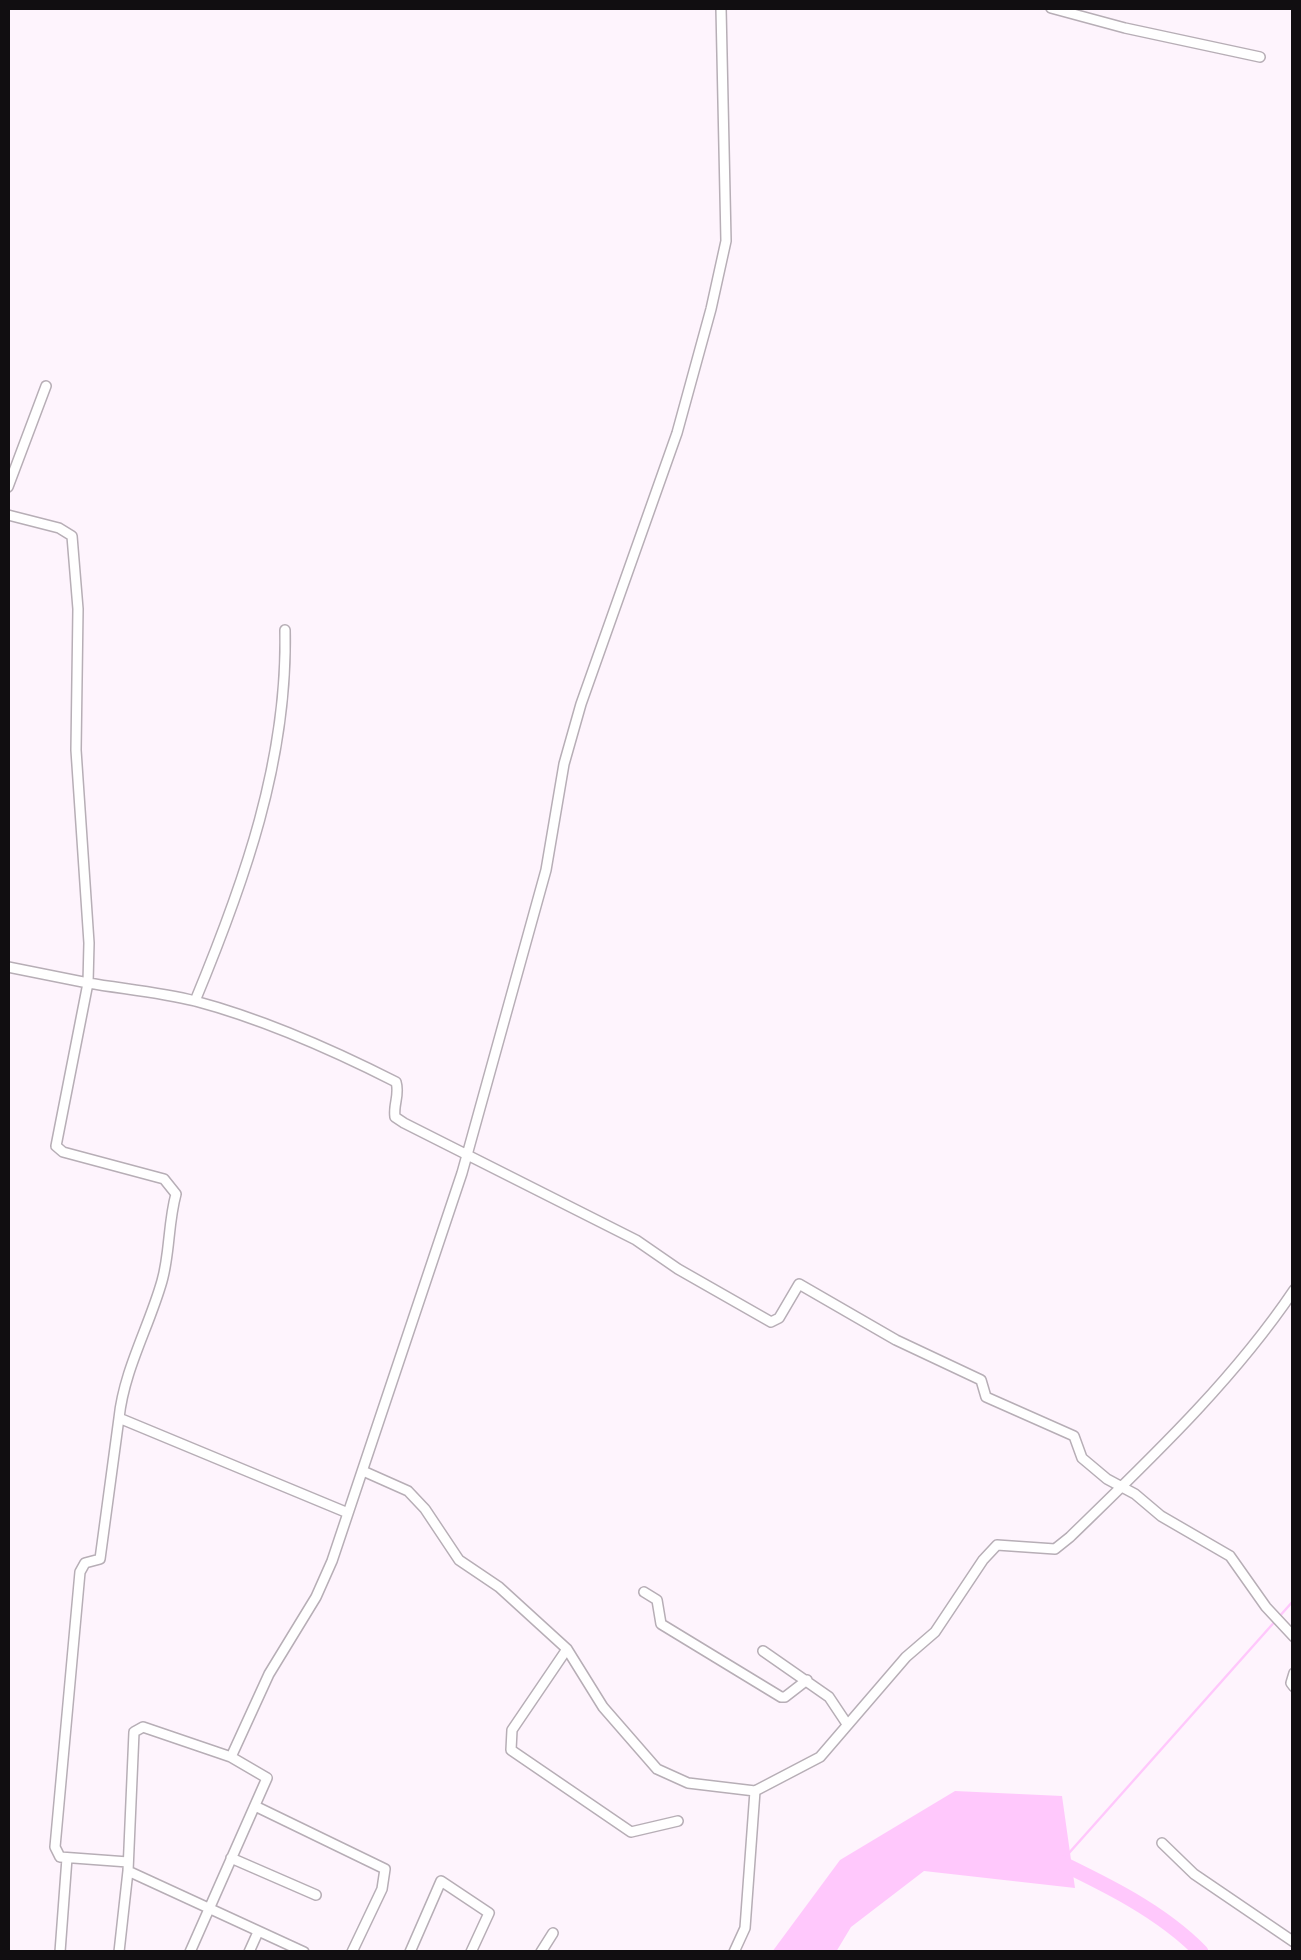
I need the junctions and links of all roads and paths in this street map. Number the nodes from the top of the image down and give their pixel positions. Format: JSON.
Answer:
{"nodes":[{"id":1,"x":721,"y":8,"type":"edge"},
{"id":2,"x":1051,"y":8,"type":"edge"},
{"id":3,"x":1260,"y":57,"type":"dead end"},
{"id":4,"x":46,"y":386,"type":"dead end"},
{"id":5,"x":8,"y":487,"type":"edge"},
{"id":6,"x":8,"y":516,"type":"edge"},
{"id":7,"x":285,"y":630,"type":"dead end"},
{"id":8,"x":8,"y":967,"type":"edge"},
{"id":9,"x":88,"y":983,"type":"junction"},
{"id":10,"x":195,"y":1002,"type":"junction"},
{"id":11,"x":466,"y":1155,"type":"junction"},
{"id":12,"x":1294,"y":1290,"type":"edge"},
{"id":13,"x":119,"y":1418,"type":"junction"},
{"id":14,"x":363,"y":1471,"type":"junction"},
{"id":15,"x":1119,"y":1487,"type":"junction"},
{"id":16,"x":348,"y":1514,"type":"junction"},
{"id":17,"x":644,"y":1592,"type":"dead end"},
{"id":18,"x":1294,"y":1637,"type":"edge"},
{"id":19,"x":568,"y":1648,"type":"junction"},
{"id":20,"x":763,"y":1651,"type":"dead end"},
{"id":21,"x":1294,"y":1673,"type":"edge"},
{"id":22,"x":806,"y":1680,"type":"junction"},
{"id":23,"x":1294,"y":1687,"type":"edge"},
{"id":24,"x":848,"y":1724,"type":"junction"},
{"id":25,"x":230,"y":1757,"type":"junction"},
{"id":26,"x":755,"y":1792,"type":"junction"},
{"id":27,"x":255,"y":1806,"type":"junction"},
{"id":28,"x":678,"y":1821,"type":"dead end"},
{"id":29,"x":1162,"y":1843,"type":"dead end"},
{"id":30,"x":67,"y":1858,"type":"junction"},
{"id":31,"x":231,"y":1858,"type":"junction"},
{"id":32,"x":128,"y":1866,"type":"junction"},
{"id":33,"x":316,"y":1895,"type":"dead end"},
{"id":34,"x":210,"y":1909,"type":"junction"},
{"id":35,"x":258,"y":1932,"type":"junction"},
{"id":36,"x":552,"y":1933,"type":"dead end"},
{"id":37,"x":1294,"y":1942,"type":"edge"},
{"id":38,"x":60,"y":1952,"type":"edge"},
{"id":39,"x":119,"y":1952,"type":"edge"},
{"id":40,"x":190,"y":1952,"type":"edge"},
{"id":41,"x":249,"y":1952,"type":"edge"},
{"id":42,"x":304,"y":1952,"type":"edge"},
{"id":43,"x":352,"y":1952,"type":"edge"},
{"id":44,"x":410,"y":1952,"type":"edge"},
{"id":45,"x":471,"y":1952,"type":"edge"},
{"id":46,"x":542,"y":1952,"type":"edge"},
{"id":47,"x":734,"y":1952,"type":"edge"}],
"edges":[{"from":1,"to":11,"type":"street"},
{"from":2,"to":3,"type":"street"},
{"from":4,"to":5,"type":"street"},
{"from":6,"to":9,"type":"street"},
{"from":7,"to":10,"type":"street"},
{"from":8,"to":9,"type":"street"},
{"from":9,"to":10,"type":"street"},
{"from":9,"to":13,"type":"street"},
{"from":10,"to":11,"type":"street"},
{"from":11,"to":14,"type":"street"},
{"from":11,"to":15,"type":"street"},
{"from":12,"to":15,"type":"street"},
{"from":13,"to":16,"type":"street"},
{"from":13,"to":30,"type":"street"},
{"from":14,"to":16,"type":"street"},
{"from":14,"to":19,"type":"street"},
{"from":15,"to":18,"type":"street"},
{"from":15,"to":24,"type":"street"},
{"from":16,"to":25,"type":"street"},
{"from":17,"to":22,"type":"street"},
{"from":19,"to":26,"type":"street"},
{"from":19,"to":28,"type":"street"},
{"from":20,"to":22,"type":"street"},
{"from":21,"to":23,"type":"street"},
{"from":22,"to":24,"type":"street"},
{"from":24,"to":26,"type":"street"},
{"from":25,"to":27,"type":"street"},
{"from":25,"to":32,"type":"street"},
{"from":26,"to":47,"type":"street"},
{"from":27,"to":31,"type":"street"},
{"from":27,"to":43,"type":"street"},
{"from":29,"to":37,"type":"street"},
{"from":30,"to":32,"type":"street"},
{"from":30,"to":38,"type":"street"},
{"from":31,"to":33,"type":"street"},
{"from":31,"to":34,"type":"street"},
{"from":32,"to":34,"type":"street"},
{"from":32,"to":39,"type":"street"},
{"from":34,"to":35,"type":"street"},
{"from":34,"to":40,"type":"street"},
{"from":35,"to":41,"type":"street"},
{"from":35,"to":42,"type":"street"},
{"from":36,"to":46,"type":"street"},
{"from":44,"to":45,"type":"street"}]}
